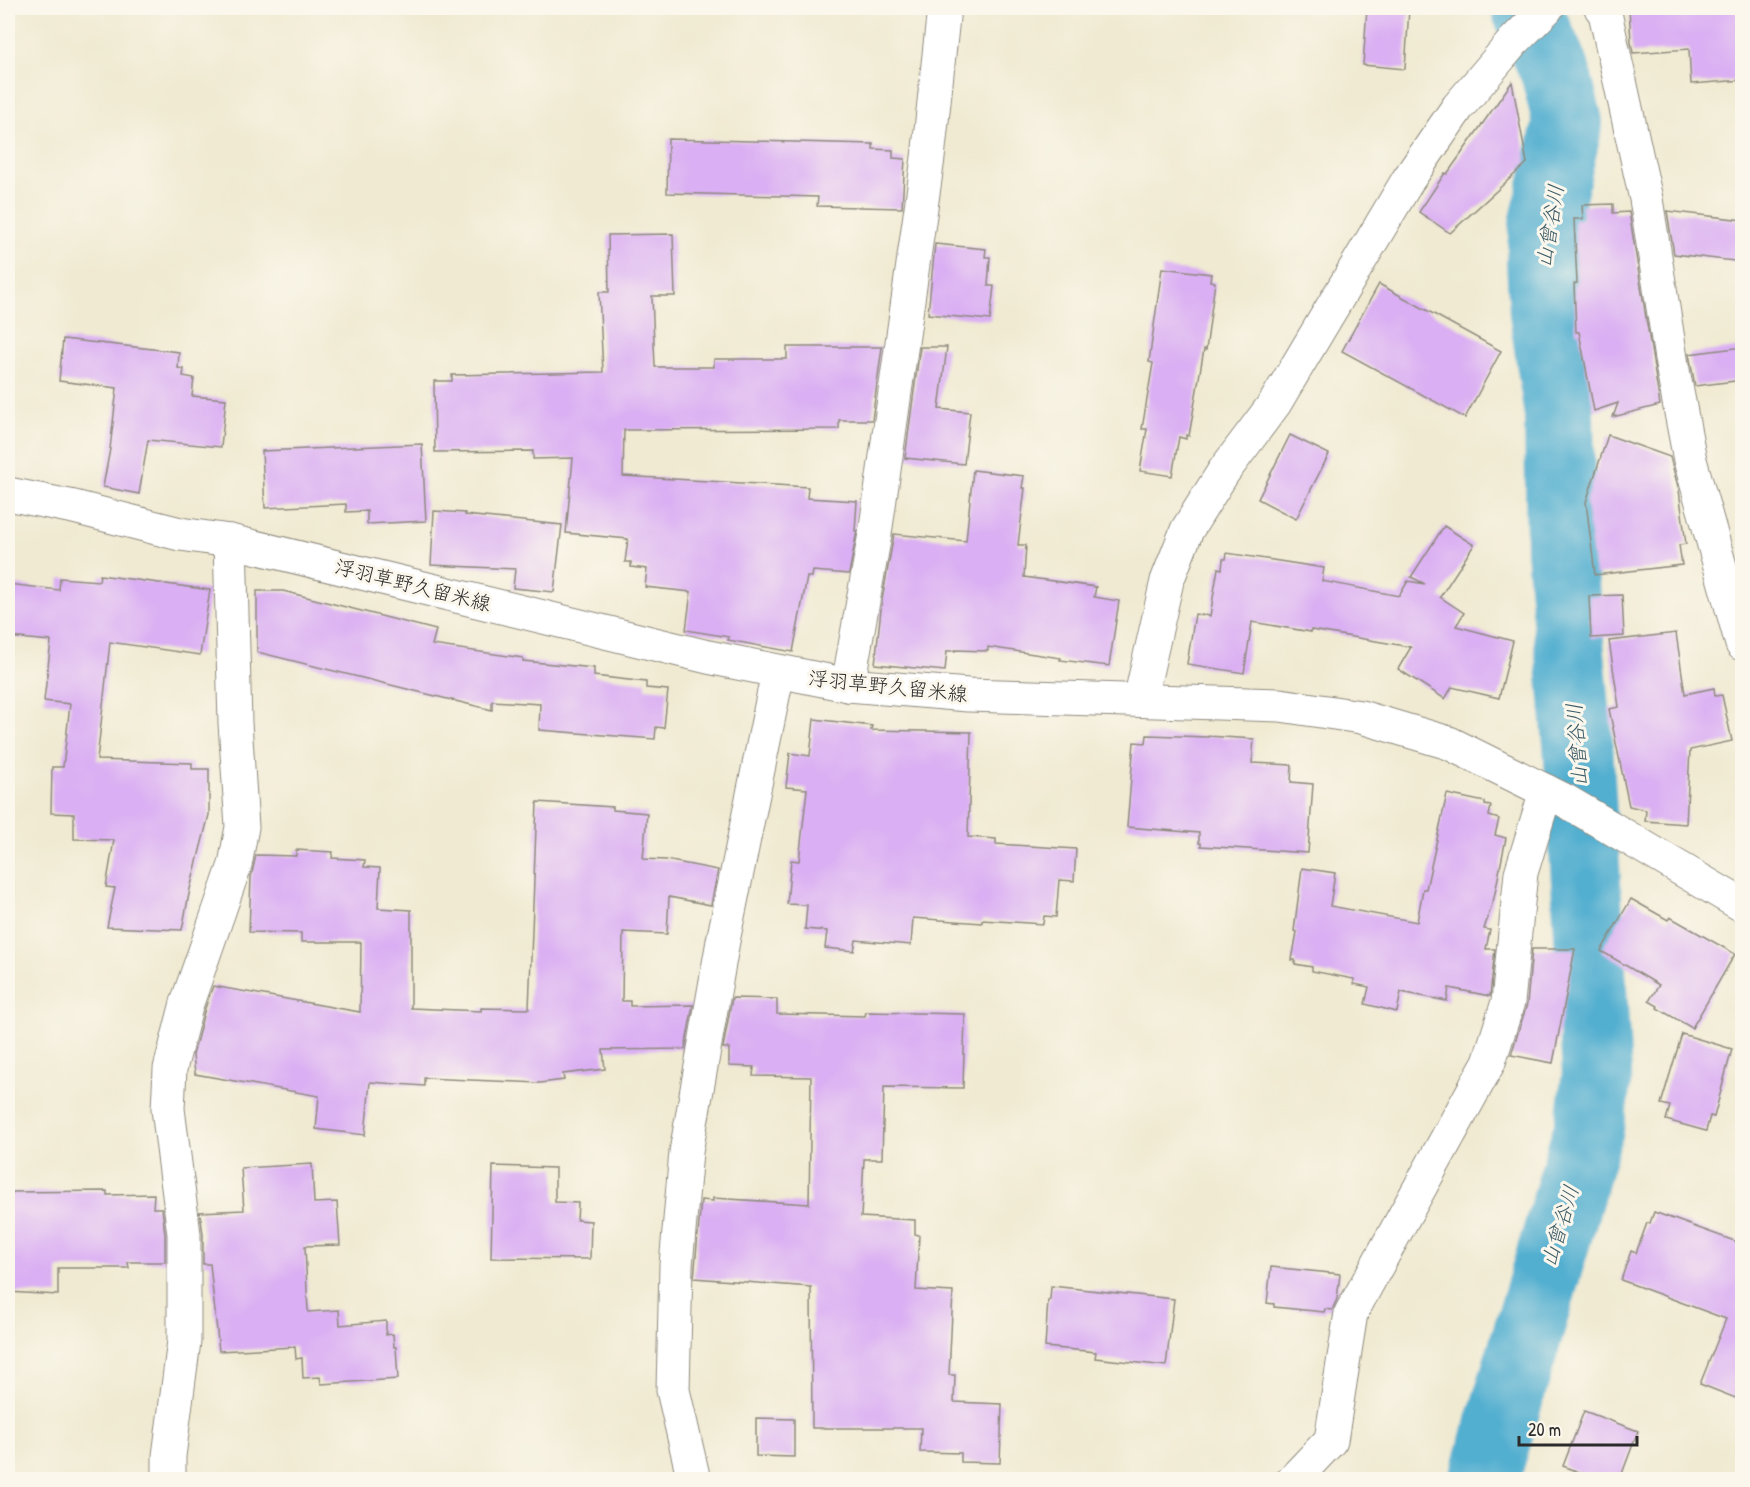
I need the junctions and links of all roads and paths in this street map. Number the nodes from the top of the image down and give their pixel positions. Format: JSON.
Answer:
{"nodes":[{"id":1,"x":944,"y":8,"type":"edge"},
{"id":2,"x":1547,"y":8,"type":"edge"},
{"id":3,"x":1601,"y":8,"type":"edge"},
{"id":4,"x":8,"y":494,"type":"edge"},
{"id":5,"x":230,"y":541,"type":"junction"},
{"id":6,"x":1743,"y":644,"type":"edge"},
{"id":7,"x":778,"y":672,"type":"junction"},
{"id":8,"x":848,"y":686,"type":"junction"},
{"id":9,"x":1140,"y":700,"type":"junction"},
{"id":10,"x":1555,"y":796,"type":"junction"},
{"id":11,"x":1743,"y":905,"type":"edge"},
{"id":12,"x":169,"y":1479,"type":"edge"},
{"id":13,"x":694,"y":1479,"type":"edge"},
{"id":14,"x":1293,"y":1479,"type":"edge"}],
"edges":[{"from":1,"to":8,"type":"street"},
{"from":2,"to":9,"type":"street"},
{"from":3,"to":6,"type":"street"},
{"from":4,"to":5,"type":"street","name":"浮羽草野久留米線"},
{"from":5,"to":7,"type":"street","name":"浮羽草野久留米線"},
{"from":5,"to":12,"type":"street"},
{"from":7,"to":8,"type":"street","name":"浮羽草野久留米線"},
{"from":7,"to":13,"type":"street"},
{"from":8,"to":9,"type":"street","name":"浮羽草野久留米線"},
{"from":9,"to":10,"type":"street","name":"浮羽草野久留米線"},
{"from":10,"to":11,"type":"street","name":"浮羽草野久留米線"},
{"from":10,"to":14,"type":"street"}]}
